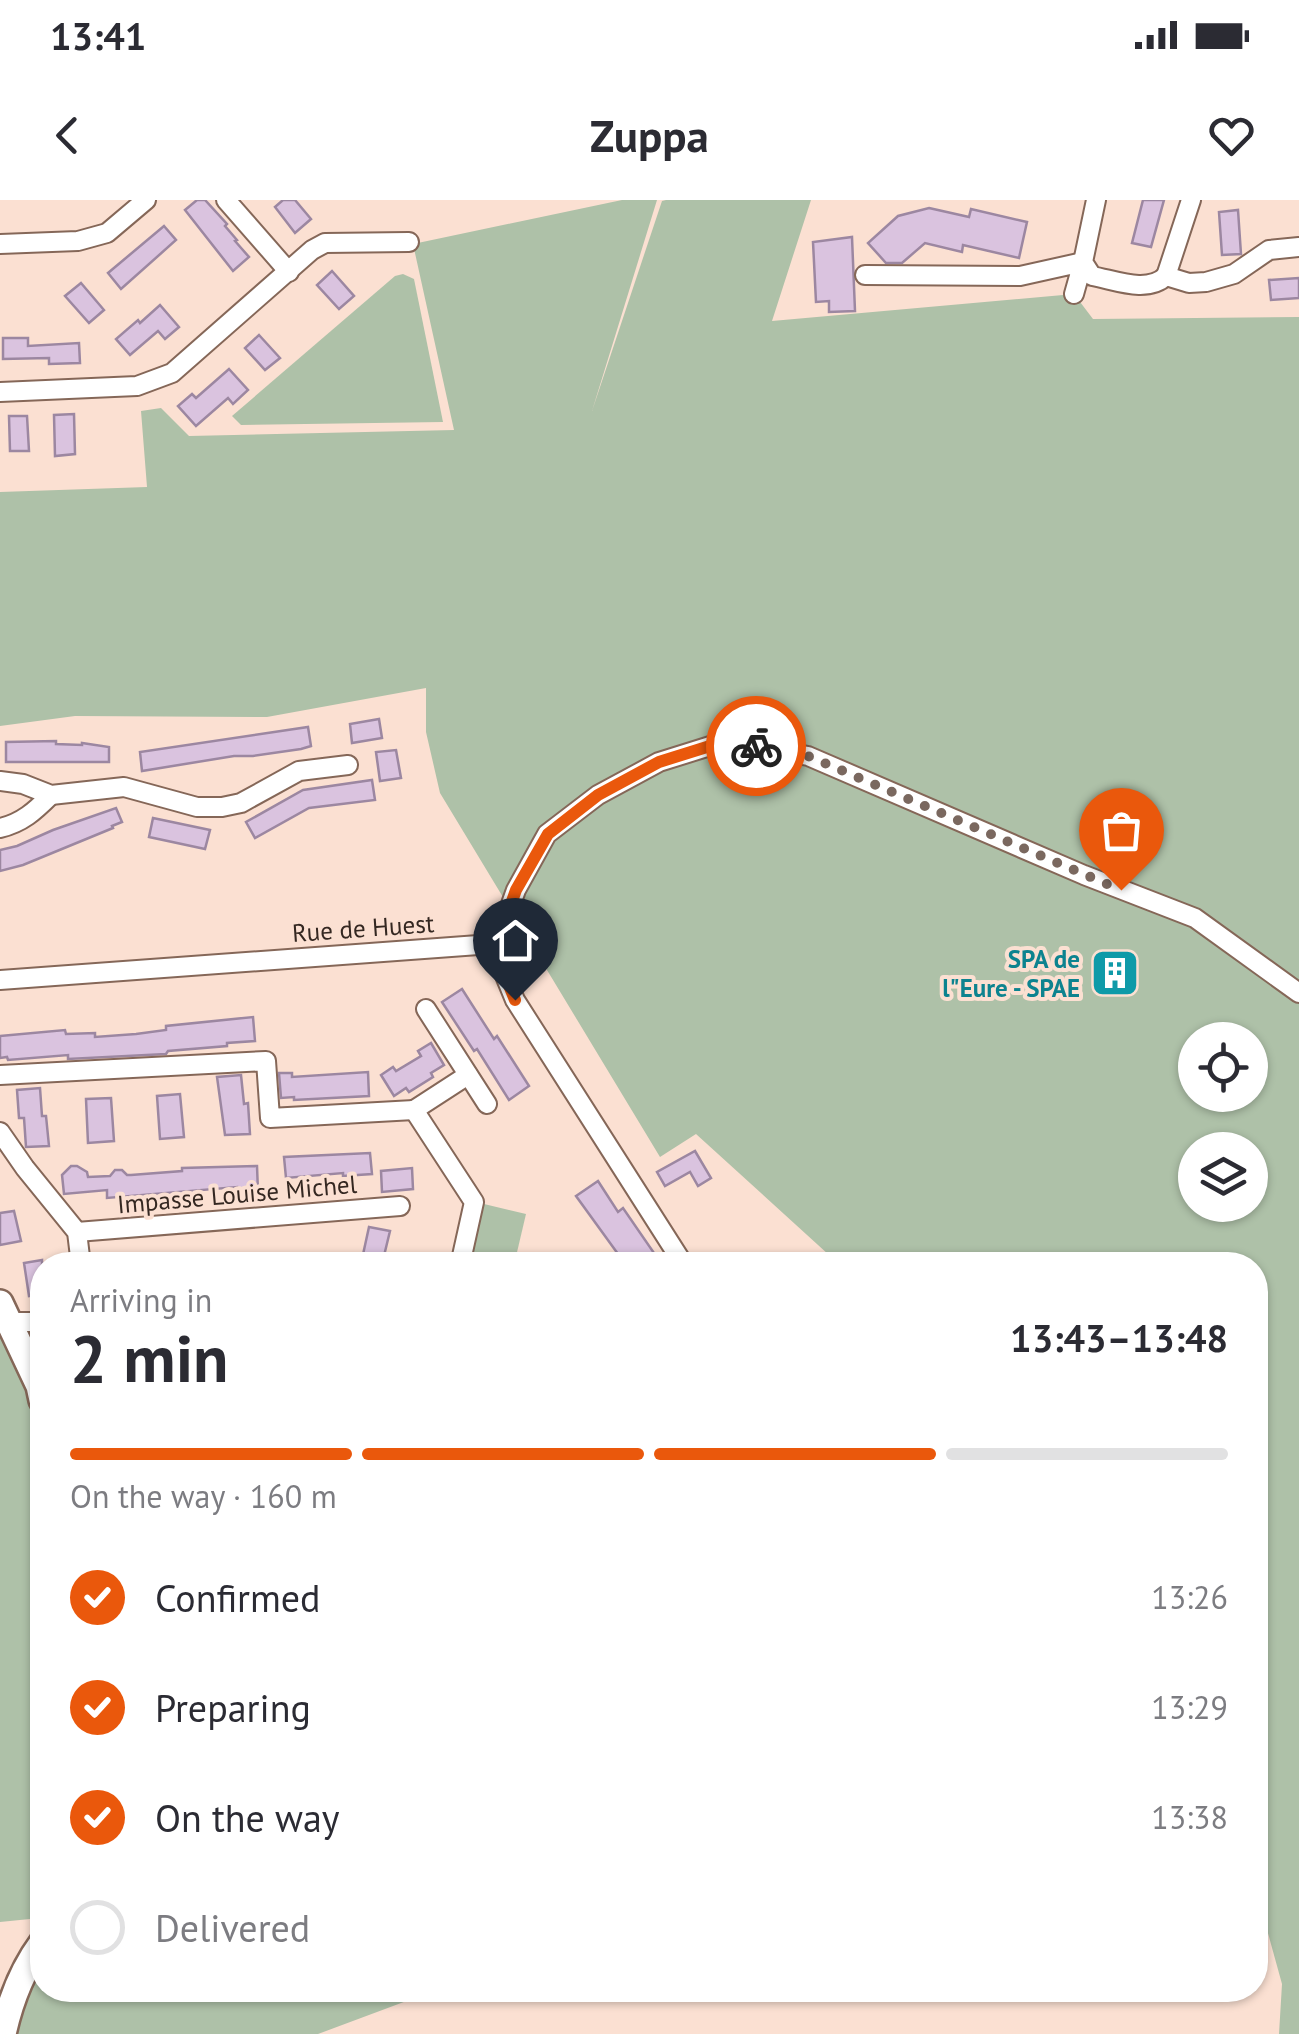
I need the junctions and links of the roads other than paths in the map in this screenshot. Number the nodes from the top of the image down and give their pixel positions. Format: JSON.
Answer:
{"nodes":[{"id":1,"x":146,"y":200,"type":"edge"},
{"id":2,"x":226,"y":200,"type":"edge"},
{"id":3,"x":1096,"y":200,"type":"edge"},
{"id":4,"x":1191,"y":200,"type":"edge"},
{"id":5,"x":409,"y":242,"type":"dead end"},
{"id":6,"x":0,"y":244,"type":"edge"},
{"id":7,"x":1299,"y":248,"type":"edge"},
{"id":8,"x":1083,"y":262,"type":"junction"},
{"id":9,"x":289,"y":272,"type":"junction"},
{"id":10,"x":865,"y":275,"type":"dead end"},
{"id":11,"x":1166,"y":276,"type":"junction"},
{"id":12,"x":1074,"y":294,"type":"dead end"},
{"id":13,"x":0,"y":392,"type":"edge"},
{"id":14,"x":348,"y":765,"type":"dead end"},
{"id":15,"x":0,"y":781,"type":"edge"},
{"id":16,"x":52,"y":796,"type":"junction"},
{"id":17,"x":0,"y":828,"type":"edge"},
{"id":18,"x":492,"y":944,"type":"junction"},
{"id":19,"x":0,"y":980,"type":"edge"},
{"id":20,"x":1299,"y":993,"type":"edge"},
{"id":21,"x":426,"y":1009,"type":"dead end"},
{"id":22,"x":468,"y":1074,"type":"junction"},
{"id":23,"x":0,"y":1076,"type":"edge"},
{"id":24,"x":487,"y":1104,"type":"dead end"},
{"id":25,"x":414,"y":1110,"type":"junction"},
{"id":26,"x":0,"y":1132,"type":"edge"},
{"id":27,"x":400,"y":1206,"type":"dead end"},
{"id":28,"x":77,"y":1232,"type":"junction"},
{"id":29,"x":79,"y":1252,"type":"edge"},
{"id":30,"x":463,"y":1252,"type":"edge"},
{"id":31,"x":676,"y":1252,"type":"edge"},
{"id":32,"x":4,"y":1312,"type":"edge"},
{"id":33,"x":30,"y":1319,"type":"edge"},
{"id":34,"x":30,"y":1367,"type":"edge"},
{"id":35,"x":30,"y":1963,"type":"edge"},
{"id":36,"x":3,"y":2034,"type":"edge"}],
"edges":[{"from":1,"to":6,"type":"street"},
{"from":2,"to":9,"type":"street"},
{"from":3,"to":8,"type":"street"},
{"from":4,"to":11,"type":"street"},
{"from":5,"to":9,"type":"street"},
{"from":7,"to":11,"type":"street"},
{"from":8,"to":10,"type":"street"},
{"from":8,"to":11,"type":"street"},
{"from":8,"to":12,"type":"street"},
{"from":9,"to":13,"type":"street"},
{"from":14,"to":16,"type":"street"},
{"from":15,"to":16,"type":"street"},
{"from":16,"to":17,"type":"street"},
{"from":18,"to":19,"type":"street","name":"Rue de Huest"},
{"from":18,"to":20,"type":"street"},
{"from":18,"to":31,"type":"street"},
{"from":21,"to":22,"type":"street"},
{"from":22,"to":24,"type":"street"},
{"from":22,"to":25,"type":"street"},
{"from":23,"to":25,"type":"street"},
{"from":25,"to":30,"type":"street"},
{"from":26,"to":28,"type":"street"},
{"from":27,"to":28,"type":"street","name":"Impasse Louise Michel"},
{"from":28,"to":29,"type":"street"},
{"from":32,"to":33,"type":"street"},
{"from":32,"to":34,"type":"street"},
{"from":35,"to":36,"type":"street"}]}
